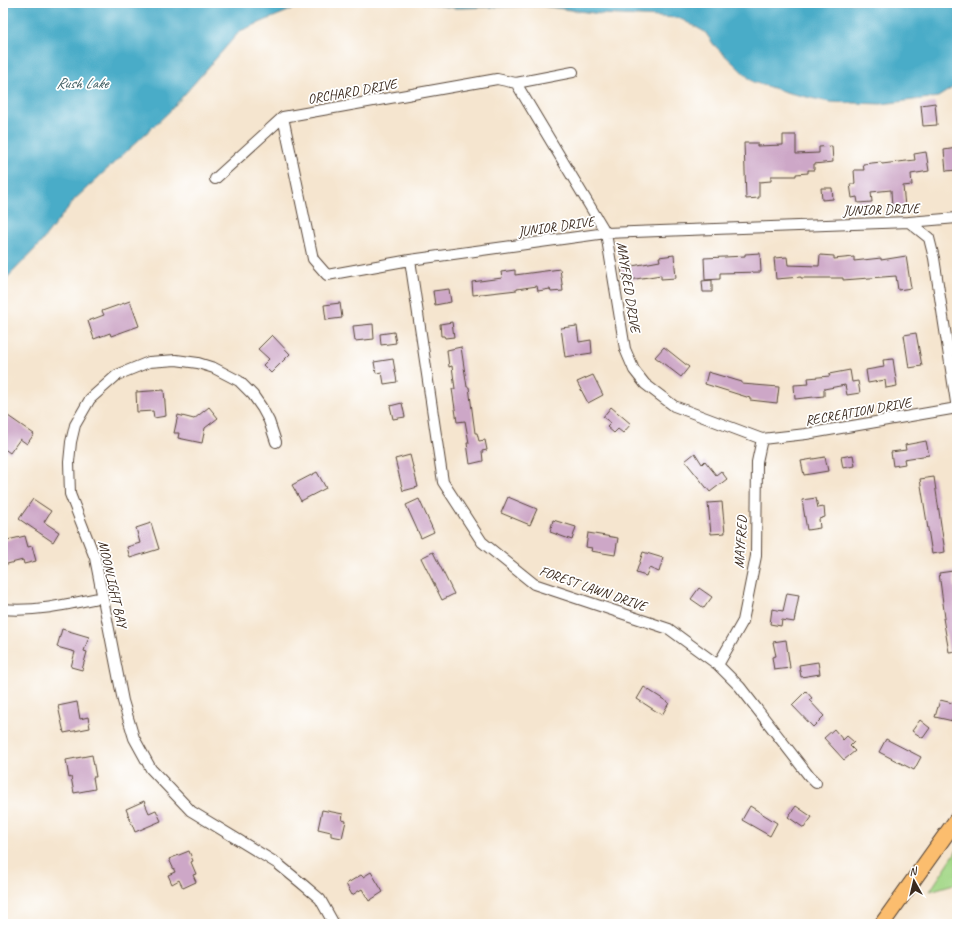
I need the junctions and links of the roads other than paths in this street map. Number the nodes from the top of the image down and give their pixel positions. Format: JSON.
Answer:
{"nodes":[{"id":1,"x":573,"y":72,"type":"dead end"},
{"id":2,"x":516,"y":82,"type":"junction"},
{"id":3,"x":283,"y":117,"type":"junction"},
{"id":4,"x":215,"y":179,"type":"dead end"},
{"id":5,"x":957,"y":218,"type":"edge"},
{"id":6,"x":909,"y":222,"type":"junction"},
{"id":7,"x":606,"y":233,"type":"junction"},
{"id":8,"x":410,"y":260,"type":"junction"},
{"id":9,"x":957,"y":408,"type":"edge"},
{"id":10,"x":762,"y":439,"type":"junction"},
{"id":11,"x":276,"y":442,"type":"dead end"},
{"id":12,"x":103,"y":597,"type":"junction"},
{"id":13,"x":3,"y":609,"type":"edge"},
{"id":14,"x":718,"y":665,"type":"junction"},
{"id":15,"x":816,"y":783,"type":"dead end"},
{"id":16,"x":957,"y":819,"type":"edge"},
{"id":17,"x":334,"y":924,"type":"edge"},
{"id":18,"x":882,"y":924,"type":"edge"}],
"edges":[{"from":1,"to":2,"type":"street","name":"ORCHARD DRIVE"},
{"from":2,"to":3,"type":"street","name":"ORCHARD DRIVE"},
{"from":2,"to":7,"type":"street","name":"MAYFRED DRIVE"},
{"from":3,"to":4,"type":"street"},
{"from":3,"to":8,"type":"street","name":"JUNIOR DRIVE"},
{"from":5,"to":6,"type":"street","name":"JUNIOR DRIVE"},
{"from":6,"to":7,"type":"street","name":"JUNIOR DRIVE"},
{"from":6,"to":9,"type":"street"},
{"from":7,"to":8,"type":"street","name":"JUNIOR DRIVE"},
{"from":7,"to":10,"type":"street","name":"MAYFRED DRIVE"},
{"from":8,"to":14,"type":"street","name":"FOREST LAWN DRIVE"},
{"from":9,"to":10,"type":"street","name":"RECREATION DRIVE"},
{"from":10,"to":14,"type":"street","name":"MAYFRED"},
{"from":11,"to":12,"type":"street","name":"MOONLIGHT BAY"},
{"from":12,"to":13,"type":"street"},
{"from":12,"to":17,"type":"street","name":"MOONLIGHT BAY"},
{"from":14,"to":15,"type":"street","name":"FOREST LAWN DRIVE"},
{"from":16,"to":18,"type":"main road"}]}
